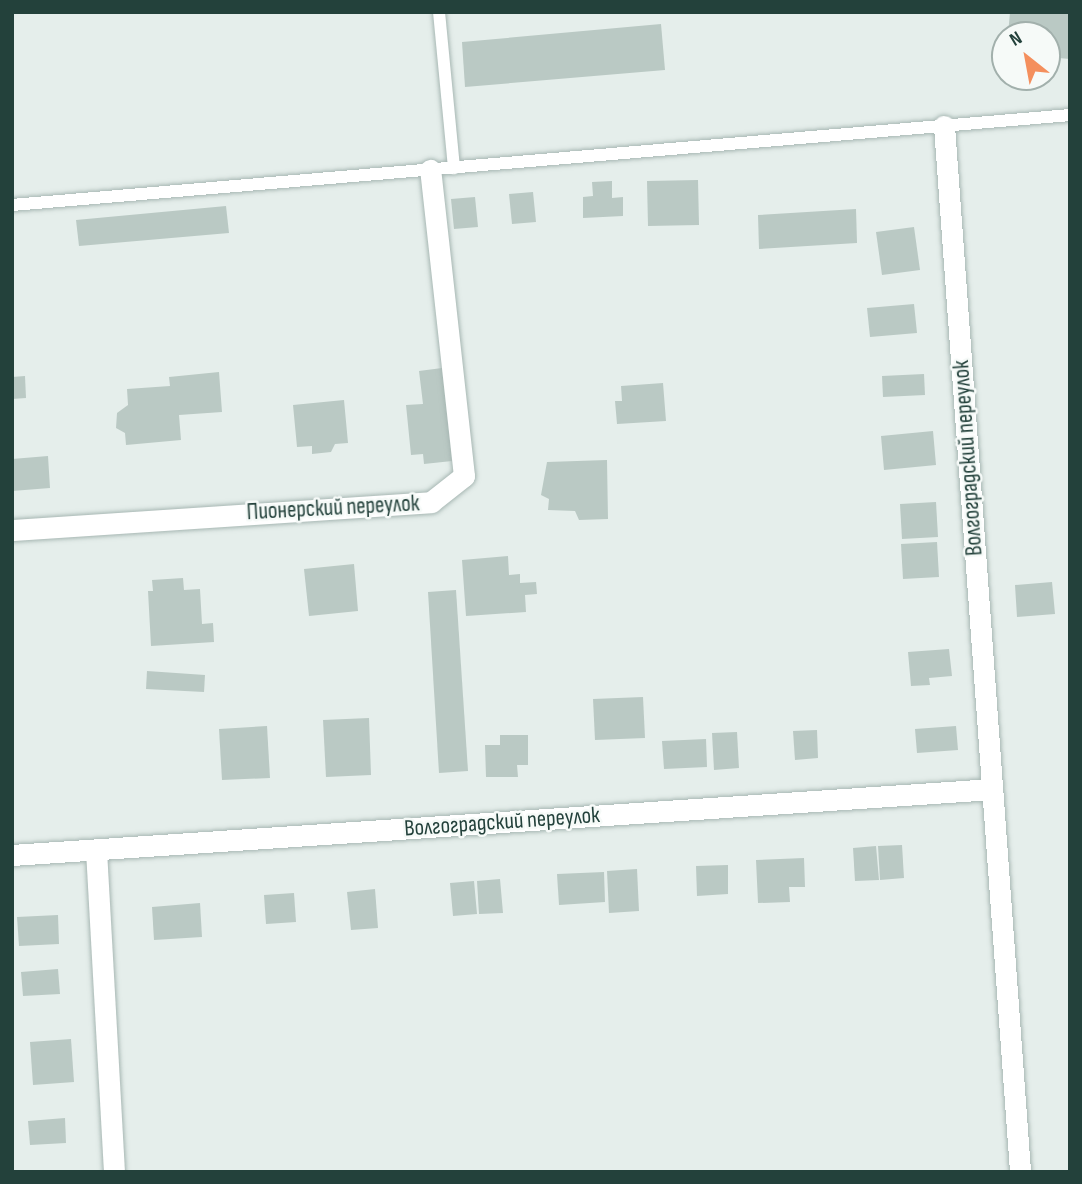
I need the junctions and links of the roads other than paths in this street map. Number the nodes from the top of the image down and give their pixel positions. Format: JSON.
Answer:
{"nodes":[{"id":1,"x":439,"y":12,"type":"edge"},
{"id":2,"x":1070,"y":115,"type":"edge"},
{"id":3,"x":944,"y":126,"type":"junction"},
{"id":4,"x":454,"y":168,"type":"junction"},
{"id":5,"x":430,"y":170,"type":"junction"},
{"id":6,"x":12,"y":205,"type":"edge"},
{"id":7,"x":12,"y":530,"type":"edge"},
{"id":8,"x":992,"y":789,"type":"junction"},
{"id":9,"x":96,"y":850,"type":"junction"},
{"id":10,"x":12,"y":855,"type":"edge"},
{"id":11,"x":114,"y":1172,"type":"edge"},
{"id":12,"x":1020,"y":1172,"type":"edge"}],
"edges":[{"from":1,"to":4,"type":"lane"},
{"from":2,"to":3,"type":"lane"},
{"from":3,"to":4,"type":"lane"},
{"from":3,"to":8,"type":"street","name":"Волгоградский переулок"},
{"from":4,"to":5,"type":"lane"},
{"from":5,"to":6,"type":"lane"},
{"from":5,"to":7,"type":"street","name":"Пионерский переулок"},
{"from":8,"to":9,"type":"street","name":"Волгоградский переулок"},
{"from":8,"to":12,"type":"street","name":"Волгоградский переулок"},
{"from":9,"to":10,"type":"street","name":"Волгоградский переулок"},
{"from":9,"to":11,"type":"street"}]}
